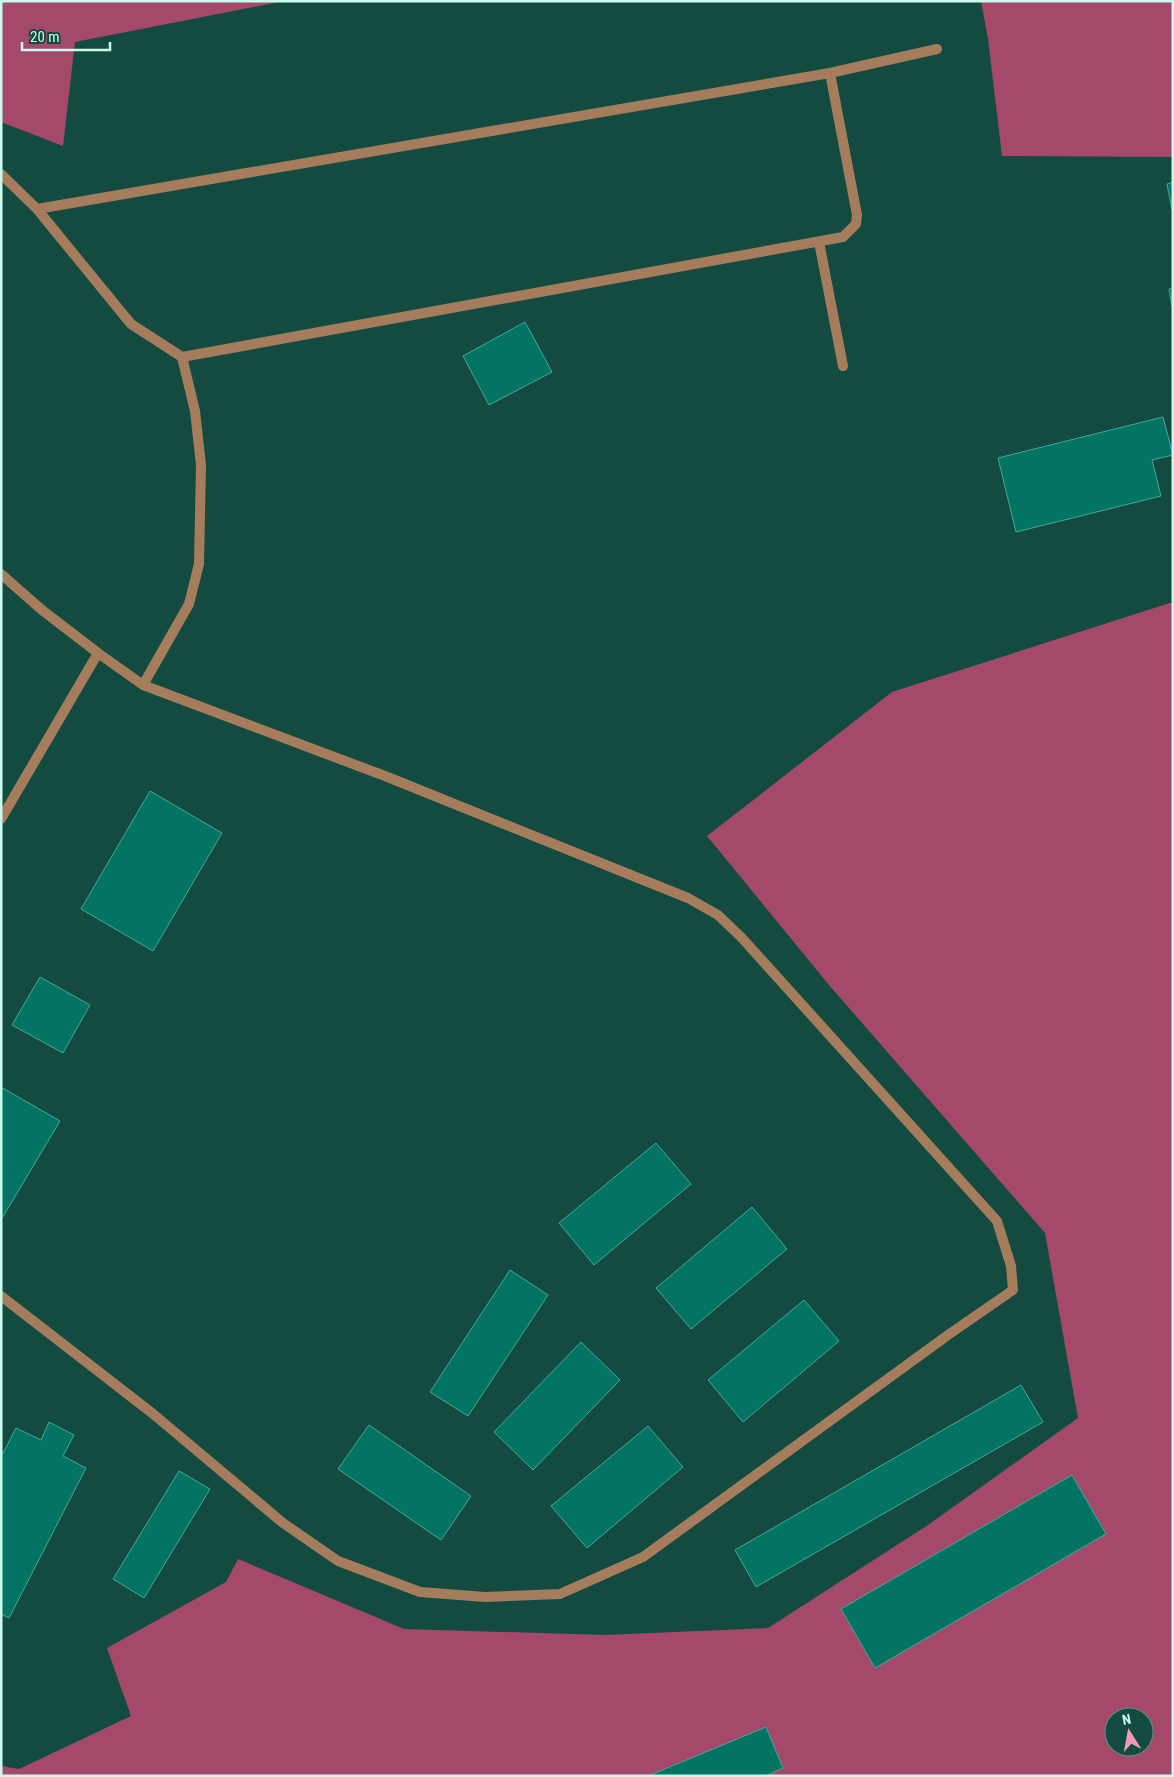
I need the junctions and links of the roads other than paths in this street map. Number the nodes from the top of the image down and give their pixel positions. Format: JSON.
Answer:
{"nodes":[{"id":1,"x":937,"y":49,"type":"dead end"},
{"id":2,"x":830,"y":73,"type":"junction"},
{"id":3,"x":1,"y":174,"type":"edge"},
{"id":4,"x":37,"y":208,"type":"junction"},
{"id":5,"x":819,"y":242,"type":"junction"},
{"id":6,"x":182,"y":357,"type":"junction"},
{"id":7,"x":843,"y":366,"type":"dead end"},
{"id":8,"x":1,"y":574,"type":"edge"},
{"id":9,"x":98,"y":653,"type":"junction"},
{"id":10,"x":143,"y":685,"type":"junction"},
{"id":11,"x":1,"y":819,"type":"edge"},
{"id":12,"x":1,"y":1296,"type":"edge"}],
"edges":[{"from":1,"to":2,"type":"lane"},
{"from":2,"to":4,"type":"lane"},
{"from":2,"to":5,"type":"lane"},
{"from":3,"to":4,"type":"lane"},
{"from":4,"to":6,"type":"lane"},
{"from":5,"to":6,"type":"lane"},
{"from":5,"to":7,"type":"lane"},
{"from":6,"to":10,"type":"lane"},
{"from":8,"to":9,"type":"lane"},
{"from":9,"to":10,"type":"lane"},
{"from":9,"to":11,"type":"lane"},
{"from":10,"to":12,"type":"lane"}]}
